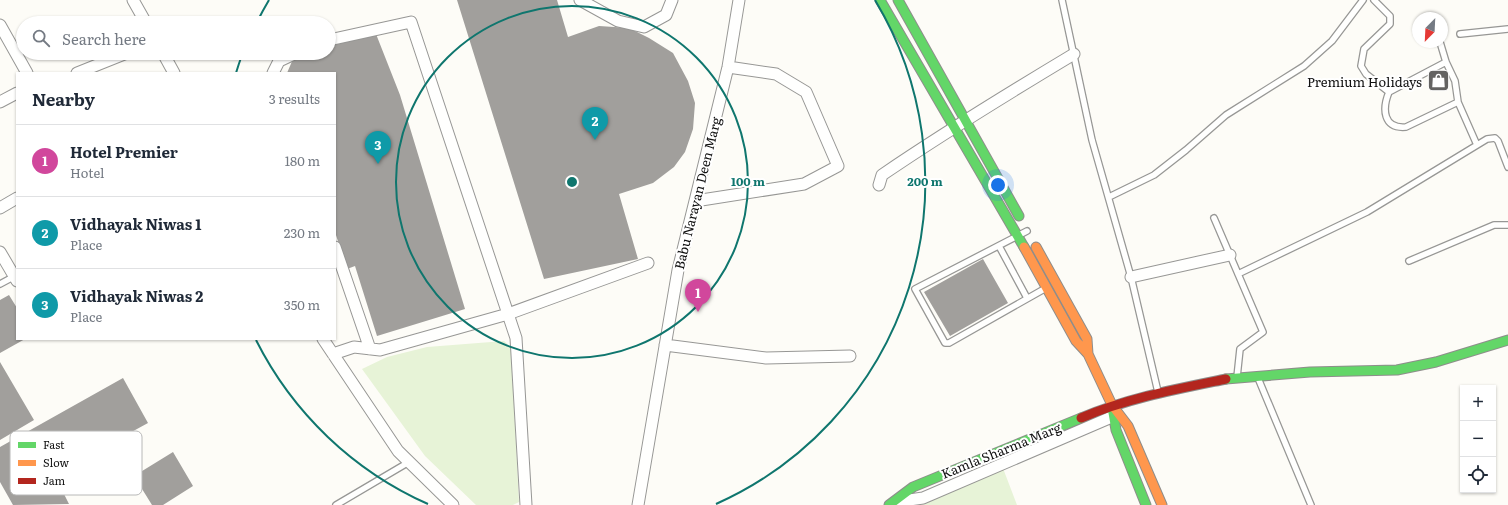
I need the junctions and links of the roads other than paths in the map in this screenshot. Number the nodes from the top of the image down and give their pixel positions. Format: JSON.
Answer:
{"nodes":[{"id":1,"x":133,"y":0,"type":"edge"},
{"id":2,"x":580,"y":0,"type":"edge"},
{"id":3,"x":672,"y":0,"type":"edge"},
{"id":4,"x":739,"y":0,"type":"edge"},
{"id":5,"x":880,"y":0,"type":"edge"},
{"id":6,"x":898,"y":0,"type":"edge"},
{"id":7,"x":1062,"y":0,"type":"edge"},
{"id":8,"x":1363,"y":0,"type":"edge"},
{"id":9,"x":1374,"y":0,"type":"edge"},
{"id":10,"x":142,"y":16,"type":"edge"},
{"id":11,"x":0,"y":25,"type":"edge"},
{"id":12,"x":1508,"y":29,"type":"edge"},
{"id":13,"x":916,"y":32,"type":"junction"},
{"id":14,"x":1460,"y":34,"type":"dead end"},
{"id":15,"x":336,"y":38,"type":"edge"},
{"id":16,"x":903,"y":39,"type":"junction"},
{"id":17,"x":1442,"y":48,"type":"edge"},
{"id":18,"x":16,"y":53,"type":"edge"},
{"id":19,"x":1074,"y":54,"type":"junction"},
{"id":20,"x":20,"y":60,"type":"edge"},
{"id":21,"x":110,"y":60,"type":"edge"},
{"id":22,"x":167,"y":60,"type":"edge"},
{"id":23,"x":281,"y":60,"type":"edge"},
{"id":24,"x":1446,"y":62,"type":"junction"},
{"id":25,"x":728,"y":67,"type":"junction"},
{"id":26,"x":26,"y":72,"type":"edge"},
{"id":27,"x":80,"y":72,"type":"edge"},
{"id":28,"x":173,"y":72,"type":"edge"},
{"id":29,"x":275,"y":72,"type":"edge"},
{"id":30,"x":1389,"y":92,"type":"junction"},
{"id":31,"x":16,"y":94,"type":"edge"},
{"id":32,"x":0,"y":102,"type":"edge"},
{"id":33,"x":1458,"y":102,"type":"junction"},
{"id":34,"x":965,"y":120,"type":"junction"},
{"id":35,"x":954,"y":126,"type":"junction"},
{"id":36,"x":1477,"y":145,"type":"junction"},
{"id":37,"x":1508,"y":167,"type":"edge"},
{"id":38,"x":880,"y":185,"type":"dead end"},
{"id":39,"x":1109,"y":197,"type":"junction"},
{"id":40,"x":16,"y":199,"type":"edge"},
{"id":41,"x":695,"y":201,"type":"junction"},
{"id":42,"x":0,"y":208,"type":"edge"},
{"id":43,"x":1214,"y":218,"type":"dead end"},
{"id":44,"x":1508,"y":225,"type":"edge"},
{"id":45,"x":1027,"y":231,"type":"junction"},
{"id":46,"x":1018,"y":236,"type":"junction"},
{"id":47,"x":999,"y":246,"type":"junction"},
{"id":48,"x":336,"y":250,"type":"edge"},
{"id":49,"x":0,"y":252,"type":"edge"},
{"id":50,"x":1230,"y":255,"type":"junction"},
{"id":51,"x":1409,"y":261,"type":"dead end"},
{"id":52,"x":648,"y":263,"type":"dead end"},
{"id":53,"x":3,"y":264,"type":"edge"},
{"id":54,"x":1238,"y":274,"type":"junction"},
{"id":55,"x":1132,"y":277,"type":"junction"},
{"id":56,"x":16,"y":279,"type":"edge"},
{"id":57,"x":0,"y":284,"type":"edge"},
{"id":58,"x":1046,"y":288,"type":"junction"},
{"id":59,"x":1027,"y":298,"type":"junction"},
{"id":60,"x":508,"y":314,"type":"junction"},
{"id":61,"x":324,"y":340,"type":"edge"},
{"id":62,"x":1508,"y":340,"type":"edge"},
{"id":63,"x":665,"y":344,"type":"junction"},
{"id":64,"x":370,"y":349,"type":"junction"},
{"id":65,"x":333,"y":354,"type":"junction"},
{"id":66,"x":1088,"y":354,"type":"junction"},
{"id":67,"x":850,"y":356,"type":"dead end"},
{"id":68,"x":1257,"y":376,"type":"junction"},
{"id":69,"x":1237,"y":377,"type":"junction"},
{"id":70,"x":1158,"y":393,"type":"junction"},
{"id":71,"x":1113,"y":411,"type":"junction"},
{"id":72,"x":998,"y":451,"type":"junction"},
{"id":73,"x":409,"y":462,"type":"junction"},
{"id":74,"x":1004,"y":463,"type":"junction"},
{"id":75,"x":892,"y":504,"type":"edge"},
{"id":76,"x":336,"y":505,"type":"edge"},
{"id":77,"x":453,"y":505,"type":"edge"},
{"id":78,"x":526,"y":505,"type":"edge"},
{"id":79,"x":638,"y":505,"type":"edge"},
{"id":80,"x":1146,"y":505,"type":"edge"},
{"id":81,"x":1162,"y":505,"type":"edge"},
{"id":82,"x":1311,"y":505,"type":"edge"}],
"edges":[{"from":1,"to":10,"type":"street"},
{"from":2,"to":3,"type":"street"},
{"from":4,"to":25,"type":"street","name":"Babu Narayan Deen Marg"},
{"from":5,"to":16,"type":"street"},
{"from":6,"to":13,"type":"street"},
{"from":7,"to":19,"type":"lane"},
{"from":8,"to":39,"type":"lane"},
{"from":9,"to":30,"type":"lane"},
{"from":11,"to":18,"type":"street"},
{"from":12,"to":14,"type":"lane"},
{"from":13,"to":16,"type":"street"},
{"from":13,"to":34,"type":"street"},
{"from":15,"to":60,"type":"street"},
{"from":16,"to":35,"type":"street"},
{"from":17,"to":24,"type":"lane"},
{"from":19,"to":34,"type":"street"},
{"from":19,"to":39,"type":"lane"},
{"from":20,"to":26,"type":"street"},
{"from":21,"to":27,"type":"street"},
{"from":22,"to":28,"type":"street"},
{"from":23,"to":29,"type":"street"},
{"from":24,"to":30,"type":"lane"},
{"from":24,"to":33,"type":"lane"},
{"from":25,"to":41,"type":"street","name":"Babu Narayan Deen Marg"},
{"from":25,"to":41,"type":"street"},
{"from":30,"to":33,"type":"lane"},
{"from":31,"to":32,"type":"street"},
{"from":33,"to":36,"type":"lane"},
{"from":34,"to":35,"type":"street"},
{"from":34,"to":45,"type":"street"},
{"from":35,"to":38,"type":"street"},
{"from":35,"to":46,"type":"street"},
{"from":36,"to":37,"type":"lane"},
{"from":36,"to":54,"type":"lane"},
{"from":39,"to":55,"type":"lane"},
{"from":40,"to":42,"type":"street"},
{"from":41,"to":63,"type":"street","name":"Babu Narayan Deen Marg"},
{"from":43,"to":50,"type":"lane"},
{"from":44,"to":51,"type":"lane"},
{"from":45,"to":46,"type":"lane"},
{"from":45,"to":66,"type":"street"},
{"from":46,"to":47,"type":"lane"},
{"from":46,"to":58,"type":"street"},
{"from":47,"to":59,"type":"lane"},
{"from":47,"to":59,"type":"lane"},
{"from":48,"to":64,"type":"street"},
{"from":49,"to":53,"type":"street"},
{"from":50,"to":54,"type":"lane"},
{"from":50,"to":55,"type":"street"},
{"from":52,"to":60,"type":"street"},
{"from":53,"to":56,"type":"street"},
{"from":54,"to":69,"type":"lane"},
{"from":55,"to":70,"type":"lane"},
{"from":56,"to":57,"type":"lane"},
{"from":58,"to":59,"type":"lane"},
{"from":58,"to":66,"type":"street"},
{"from":60,"to":64,"type":"street"},
{"from":60,"to":78,"type":"street"},
{"from":61,"to":65,"type":"street"},
{"from":62,"to":68,"type":"street"},
{"from":63,"to":67,"type":"street"},
{"from":63,"to":79,"type":"street","name":"Babu Narayan Deen Marg"},
{"from":64,"to":65,"type":"street"},
{"from":65,"to":73,"type":"street"},
{"from":66,"to":71,"type":"street"},
{"from":68,"to":69,"type":"street"},
{"from":68,"to":82,"type":"lane"},
{"from":69,"to":70,"type":"street"},
{"from":70,"to":71,"type":"street"},
{"from":71,"to":72,"type":"street","name":"Kamla Sharma Marg"},
{"from":71,"to":74,"type":"street","name":"Kamla Sharma Marg"},
{"from":71,"to":80,"type":"street"},
{"from":71,"to":81,"type":"street"},
{"from":72,"to":74,"type":"street"},
{"from":72,"to":75,"type":"street","name":"Kamla Sharma Marg"},
{"from":73,"to":76,"type":"lane"},
{"from":73,"to":77,"type":"street"},
{"from":74,"to":75,"type":"street","name":"Kamla Sharma Marg"}]}
